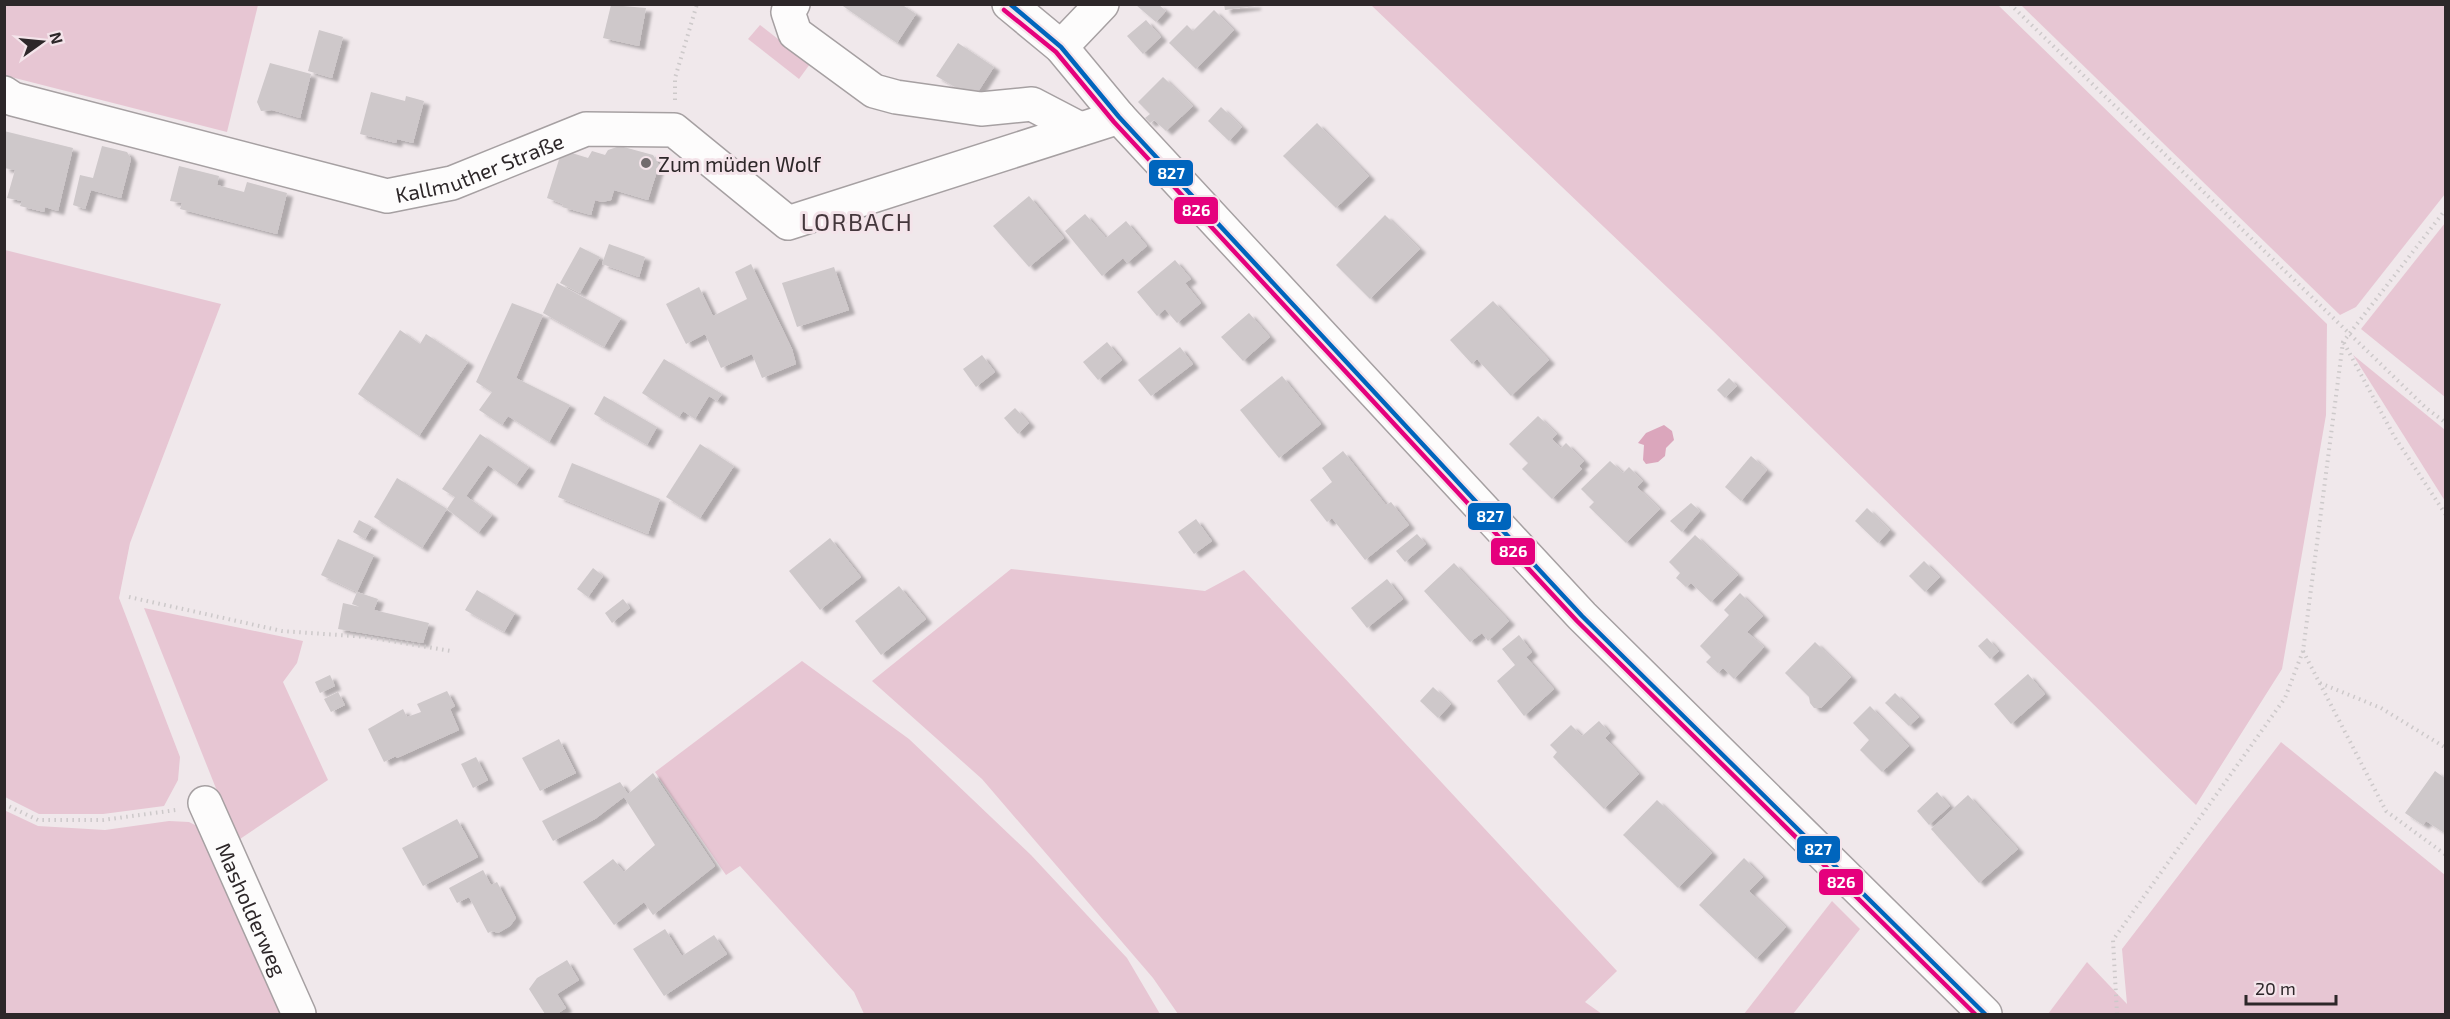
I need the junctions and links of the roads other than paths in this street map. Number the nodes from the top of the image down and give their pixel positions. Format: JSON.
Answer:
{"nodes":[{"id":1,"x":793,"y":4,"type":"edge"},
{"id":2,"x":1010,"y":4,"type":"edge"},
{"id":3,"x":1102,"y":4,"type":"edge"},
{"id":4,"x":1061,"y":47,"type":"junction"},
{"id":5,"x":4,"y":93,"type":"edge"},
{"id":6,"x":1119,"y":117,"type":"junction"},
{"id":7,"x":1080,"y":129,"type":"junction"},
{"id":8,"x":205,"y":803,"type":"road end"},
{"id":9,"x":299,"y":1014,"type":"edge"},
{"id":10,"x":1985,"y":1014,"type":"edge"}],
"edges":[{"from":1,"to":7,"type":"street"},
{"from":2,"to":4,"type":"street"},
{"from":3,"to":4,"type":"street"},
{"from":4,"to":6,"type":"street"},
{"from":5,"to":7,"type":"street","name":"Kallmuther Straße"},
{"from":6,"to":7,"type":"street"},
{"from":6,"to":10,"type":"street"},
{"from":8,"to":9,"type":"street","name":"Masholderweg"}]}
